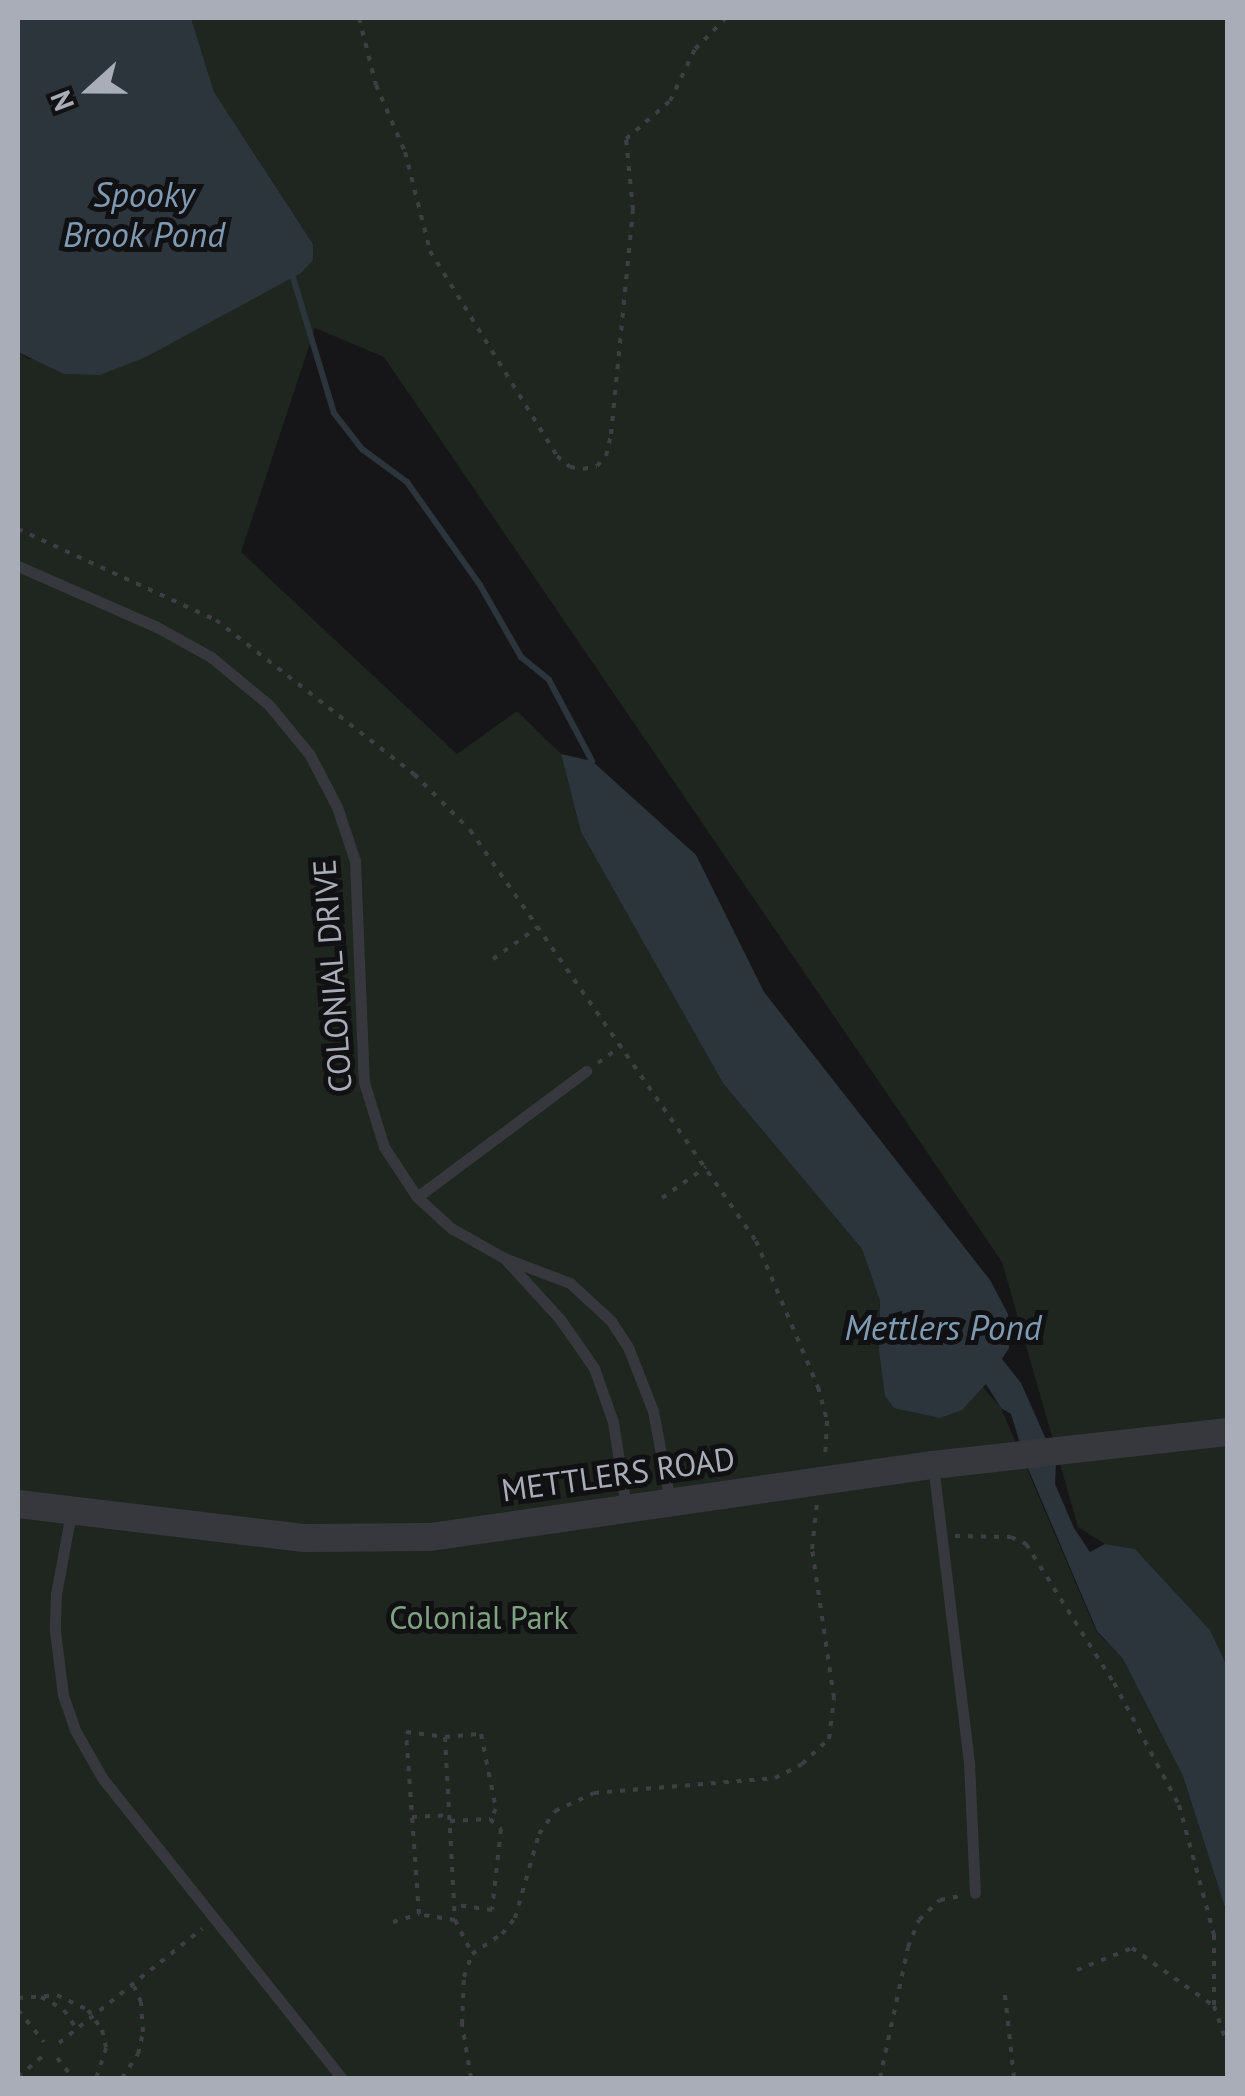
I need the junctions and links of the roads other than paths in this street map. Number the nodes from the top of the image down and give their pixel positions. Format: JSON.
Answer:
{"nodes":[{"id":1,"x":18,"y":566,"type":"edge"},
{"id":2,"x":586,"y":1071,"type":"road end"},
{"id":3,"x":417,"y":1196,"type":"junction"},
{"id":4,"x":504,"y":1258,"type":"junction"},
{"id":5,"x":1228,"y":1432,"type":"edge"},
{"id":6,"x":933,"y":1464,"type":"junction"},
{"id":7,"x":670,"y":1501,"type":"junction"},
{"id":8,"x":18,"y":1504,"type":"edge"},
{"id":9,"x":626,"y":1508,"type":"junction"},
{"id":10,"x":72,"y":1511,"type":"junction"},
{"id":11,"x":975,"y":1893,"type":"road end"},
{"id":12,"x":342,"y":2078,"type":"edge"}],
"edges":[{"from":1,"to":3,"type":"lane","name":"COLONIAL DRIVE"},
{"from":2,"to":3,"type":"lane"},
{"from":3,"to":4,"type":"lane","name":"COLONIAL DRIVE"},
{"from":4,"to":7,"type":"lane","name":"COLONIAL DRIVE"},
{"from":4,"to":9,"type":"lane","name":"COLONIAL DRIVE"},
{"from":5,"to":6,"type":"street","name":"METTLERS ROAD"},
{"from":6,"to":7,"type":"street","name":"METTLERS ROAD"},
{"from":6,"to":11,"type":"lane"},
{"from":7,"to":9,"type":"street","name":"METTLERS ROAD"},
{"from":8,"to":10,"type":"street","name":"METTLERS ROAD"},
{"from":9,"to":10,"type":"street","name":"METTLERS ROAD"},
{"from":10,"to":12,"type":"lane"}]}
